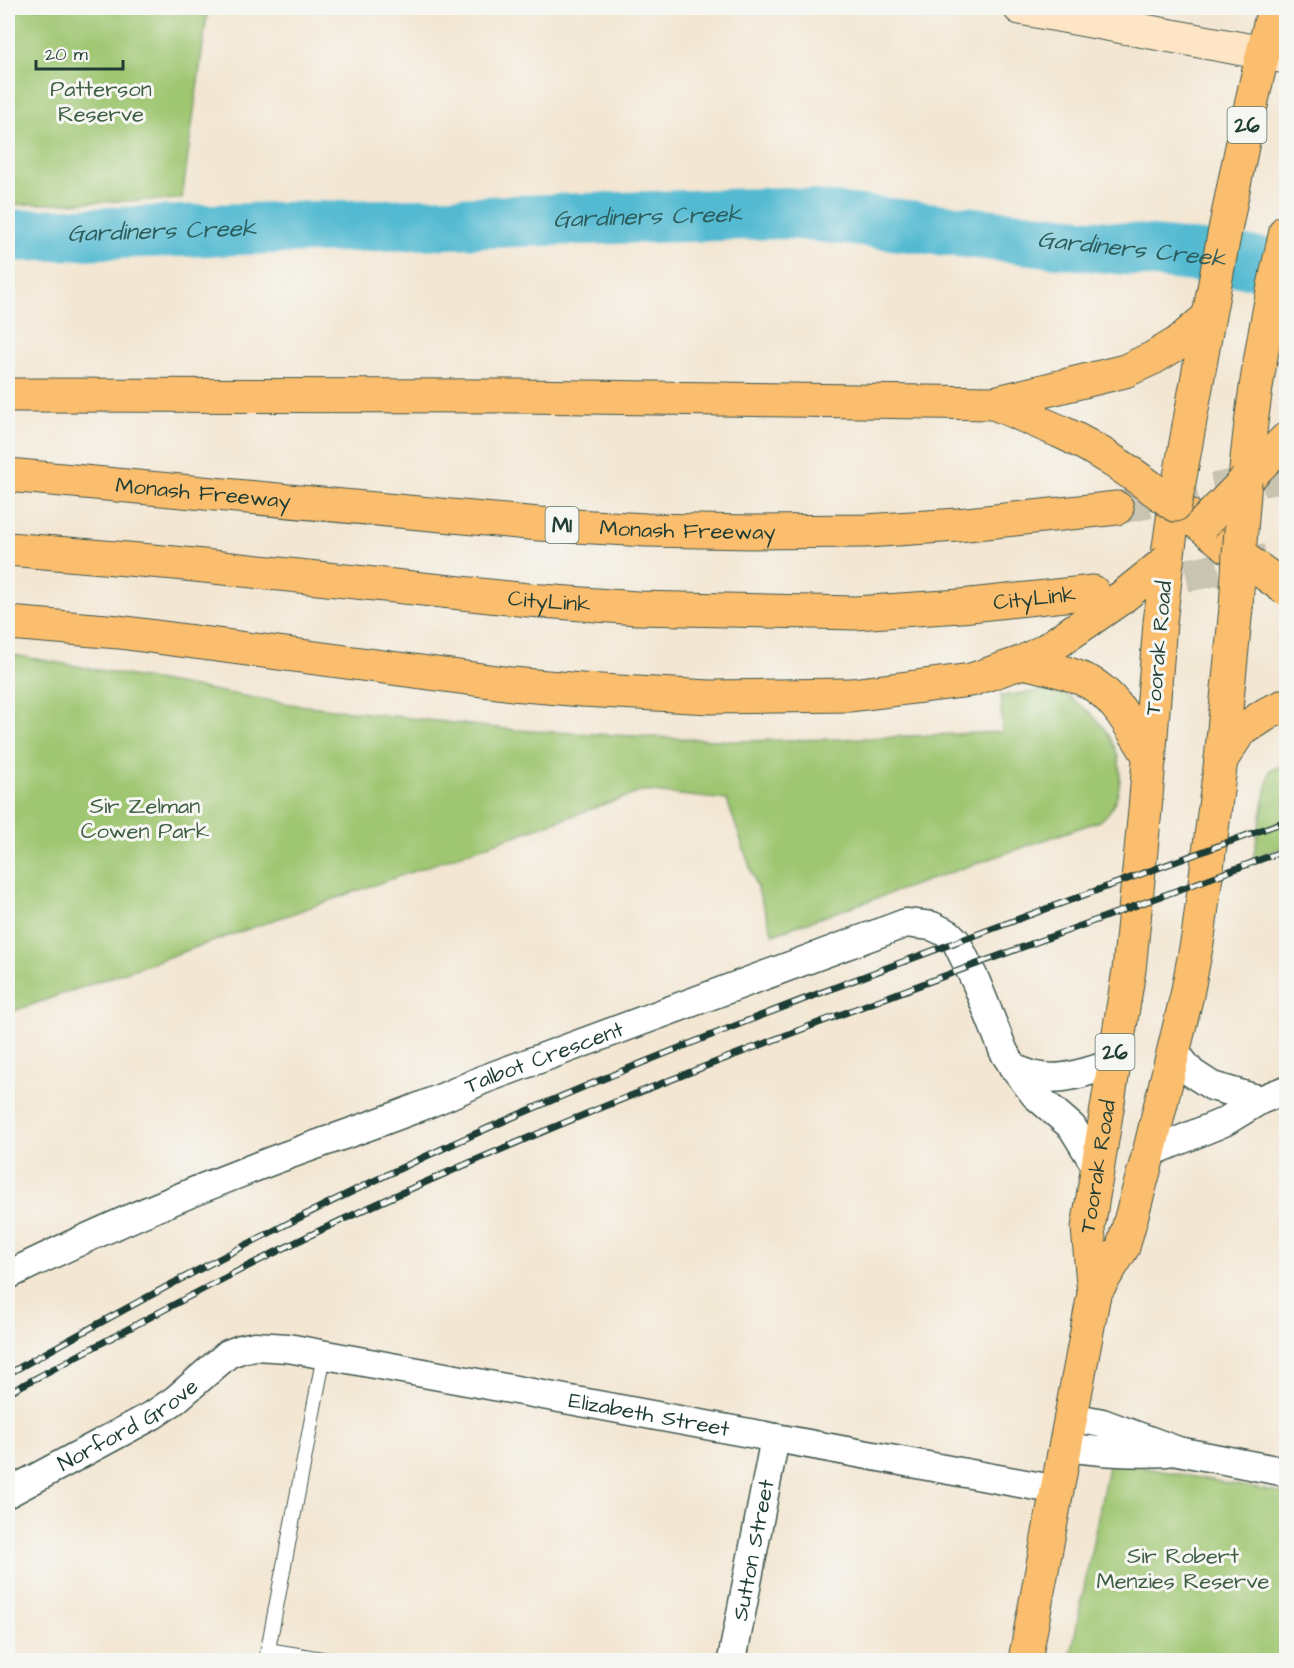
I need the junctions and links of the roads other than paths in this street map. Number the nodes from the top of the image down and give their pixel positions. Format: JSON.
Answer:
{"nodes":[{"id":1,"x":1020,"y":8,"type":"edge"},
{"id":2,"x":1275,"y":8,"type":"edge"},
{"id":3,"x":1275,"y":55,"type":"edge"},
{"id":4,"x":1285,"y":250,"type":"edge"},
{"id":5,"x":1208,"y":317,"type":"junction"},
{"id":6,"x":8,"y":395,"type":"edge"},
{"id":7,"x":994,"y":403,"type":"junction"},
{"id":8,"x":1287,"y":439,"type":"edge"},
{"id":9,"x":8,"y":475,"type":"edge"},
{"id":10,"x":1245,"y":481,"type":"junction"},
{"id":11,"x":1175,"y":505,"type":"junction"},
{"id":12,"x":1117,"y":508,"type":"tunnel mouth"},
{"id":13,"x":1202,"y":525,"type":"junction"},
{"id":14,"x":8,"y":549,"type":"edge"},
{"id":15,"x":1239,"y":555,"type":"junction"},
{"id":16,"x":1167,"y":561,"type":"junction"},
{"id":17,"x":1287,"y":589,"type":"edge"},
{"id":18,"x":1093,"y":592,"type":"dead end"},
{"id":19,"x":8,"y":623,"type":"edge"},
{"id":20,"x":1023,"y":662,"type":"junction"},
{"id":21,"x":1287,"y":705,"type":"edge"},
{"id":22,"x":1150,"y":757,"type":"junction"},
{"id":23,"x":1221,"y":760,"type":"junction"},
{"id":24,"x":1174,"y":1051,"type":"junction"},
{"id":25,"x":1114,"y":1063,"type":"junction"},
{"id":26,"x":1013,"y":1067,"type":"junction"},
{"id":27,"x":1287,"y":1090,"type":"edge"},
{"id":28,"x":1260,"y":1100,"type":"junction"},
{"id":29,"x":1149,"y":1153,"type":"junction"},
{"id":30,"x":1096,"y":1166,"type":"junction"},
{"id":31,"x":8,"y":1275,"type":"edge"},
{"id":32,"x":1094,"y":1294,"type":"junction"},
{"id":33,"x":241,"y":1348,"type":"joint"},
{"id":34,"x":324,"y":1355,"type":"junction"},
{"id":35,"x":1069,"y":1432,"type":"junction"},
{"id":36,"x":775,"y":1438,"type":"junction"},
{"id":37,"x":1287,"y":1472,"type":"edge"},
{"id":38,"x":1058,"y":1490,"type":"junction"},
{"id":39,"x":8,"y":1493,"type":"edge"},
{"id":40,"x":267,"y":1655,"type":"edge"},
{"id":41,"x":327,"y":1660,"type":"edge"},
{"id":42,"x":732,"y":1660,"type":"edge"},
{"id":43,"x":1025,"y":1660,"type":"edge"}],
"edges":[{"from":1,"to":3,"type":"main road"},
{"from":2,"to":3,"type":"main road","name":"Toorak Road","number":"26"},
{"from":3,"to":5,"type":"main road","name":"Toorak Road","number":"26"},
{"from":4,"to":10,"type":"main road","name":"Toorak Road","number":"26"},
{"from":5,"to":7,"type":"main road"},
{"from":5,"to":11,"type":"main road","name":"Toorak Road","number":"26","bridge":true},
{"from":6,"to":7,"type":"main road"},
{"from":7,"to":11,"type":"main road","bridge":true},
{"from":8,"to":10,"type":"main road"},
{"from":9,"to":12,"type":"main road","name":"Monash Freeway","number":"M1"},
{"from":10,"to":13,"type":"main road","bridge":true},
{"from":10,"to":15,"type":"main road","name":"Toorak Road","number":"26","bridge":true},
{"from":11,"to":13,"type":"main road"},
{"from":11,"to":16,"type":"main road","name":"Toorak Road","number":"26"},
{"from":13,"to":15,"type":"main road"},
{"from":13,"to":16,"type":"main road"},
{"from":14,"to":18,"type":"main road","name":"CityLink"},
{"from":15,"to":17,"type":"main road","bridge":true},
{"from":15,"to":23,"type":"main road","name":"Toorak Road","number":"26","bridge":true},
{"from":16,"to":20,"type":"main road","bridge":true},
{"from":16,"to":22,"type":"main road","name":"Toorak Road","number":"26","bridge":true},
{"from":19,"to":20,"type":"main road"},
{"from":20,"to":22,"type":"main road"},
{"from":21,"to":23,"type":"main road"},
{"from":22,"to":25,"type":"main road","name":"Toorak Road","number":"26"},
{"from":23,"to":24,"type":"main road","name":"Toorak Road","number":"26"},
{"from":24,"to":28,"type":"street"},
{"from":24,"to":29,"type":"main road","name":"Toorak Road","number":"26"},
{"from":25,"to":26,"type":"street"},
{"from":25,"to":30,"type":"main road","name":"Toorak Road","number":"26"},
{"from":26,"to":30,"type":"street","name":"Talbot Crescent"},
{"from":26,"to":31,"type":"street","name":"Talbot Crescent"},
{"from":27,"to":28,"type":"street"},
{"from":28,"to":29,"type":"street"},
{"from":29,"to":32,"type":"main road","name":"Toorak Road","number":"26"},
{"from":30,"to":32,"type":"main road","name":"Toorak Road","number":"26"},
{"from":32,"to":35,"type":"main road","name":"Toorak Road","number":"26"},
{"from":33,"to":34,"type":"street","name":"Elizabeth Street"},
{"from":33,"to":39,"type":"street","name":"Norford Grove"},
{"from":34,"to":36,"type":"street","name":"Elizabeth Street"},
{"from":34,"to":40,"type":"lane"},
{"from":35,"to":37,"type":"street"},
{"from":35,"to":38,"type":"main road","name":"Toorak Road","number":"26"},
{"from":36,"to":38,"type":"street","name":"Elizabeth Street"},
{"from":36,"to":42,"type":"street","name":"Sutton Street"},
{"from":38,"to":43,"type":"main road","name":"Toorak Road","number":"26"},
{"from":40,"to":41,"type":"lane"}]}
